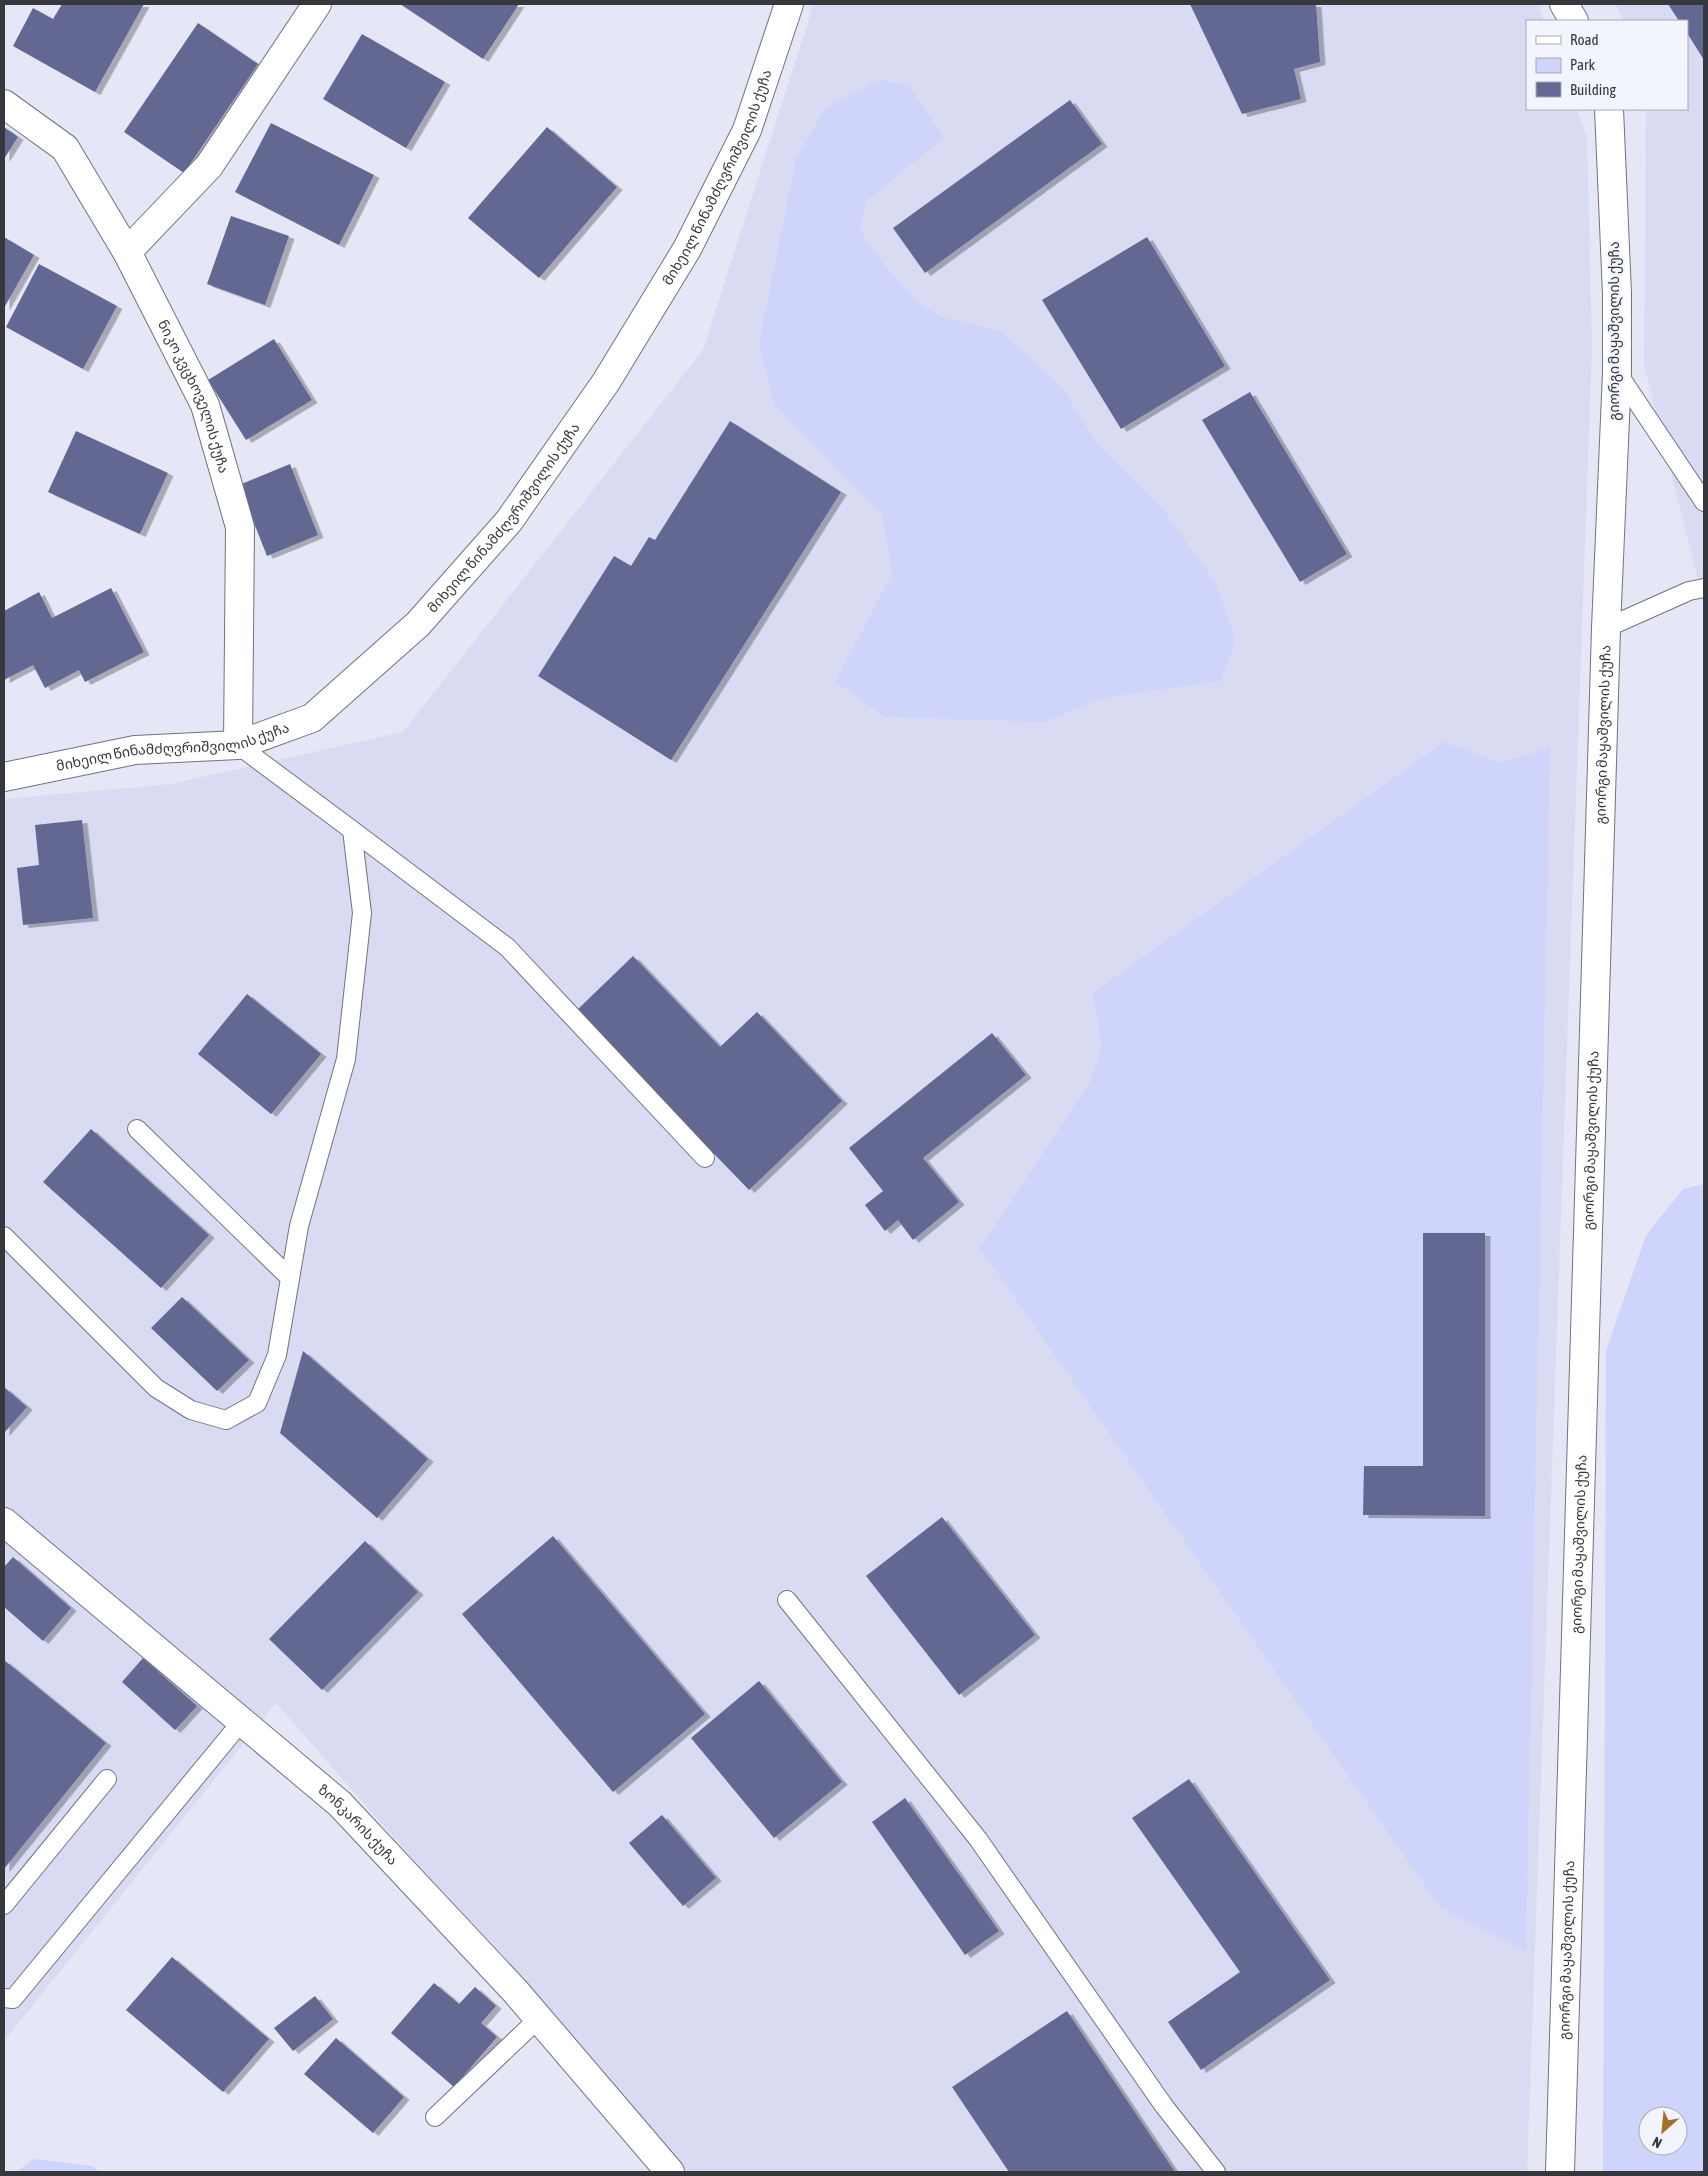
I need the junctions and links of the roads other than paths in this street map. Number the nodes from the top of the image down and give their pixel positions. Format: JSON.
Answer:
{"nodes":[{"id":1,"x":318,"y":4,"type":"edge"},
{"id":2,"x":789,"y":4,"type":"edge"},
{"id":3,"x":1564,"y":4,"type":"edge"},
{"id":4,"x":1573,"y":20,"type":"edge"},
{"id":5,"x":4,"y":104,"type":"edge"},
{"id":6,"x":1608,"y":110,"type":"edge"},
{"id":7,"x":127,"y":252,"type":"junction"},
{"id":8,"x":1617,"y":372,"type":"junction"},
{"id":9,"x":1704,"y":502,"type":"edge"},
{"id":10,"x":1704,"y":588,"type":"edge"},
{"id":11,"x":1606,"y":628,"type":"junction"},
{"id":12,"x":238,"y":745,"type":"junction"},
{"id":13,"x":4,"y":777,"type":"edge"},
{"id":14,"x":352,"y":830,"type":"junction"},
{"id":15,"x":138,"y":1129,"type":"dead end"},
{"id":16,"x":705,"y":1158,"type":"dead end"},
{"id":17,"x":4,"y":1236,"type":"edge"},
{"id":18,"x":290,"y":1278,"type":"junction"},
{"id":19,"x":4,"y":1522,"type":"edge"},
{"id":20,"x":787,"y":1600,"type":"dead end"},
{"id":21,"x":242,"y":1721,"type":"junction"},
{"id":22,"x":107,"y":1779,"type":"dead end"},
{"id":23,"x":4,"y":1905,"type":"edge"},
{"id":24,"x":4,"y":1998,"type":"edge"},
{"id":25,"x":538,"y":2018,"type":"junction"},
{"id":26,"x":435,"y":2117,"type":"dead end"},
{"id":27,"x":670,"y":2172,"type":"edge"},
{"id":28,"x":1216,"y":2172,"type":"edge"},
{"id":29,"x":1560,"y":2172,"type":"edge"}],
"edges":[{"from":1,"to":7,"type":"street"},
{"from":2,"to":12,"type":"street","name":"მიხეილ წინამძღვრიშვილის ქუჩა"},
{"from":3,"to":4,"type":"street"},
{"from":5,"to":7,"type":"street","name":"ნიკო კვცხოველის ქუჩა"},
{"from":6,"to":8,"type":"street","name":"გიორგი მაყაშვილის ქუჩა"},
{"from":7,"to":12,"type":"street","name":"ნიკო კვცხოველის ქუჩა"},
{"from":8,"to":9,"type":"lane"},
{"from":8,"to":11,"type":"street","name":"გიორგი მაყაშვილის ქუჩა"},
{"from":10,"to":11,"type":"lane"},
{"from":11,"to":29,"type":"street","name":"გიორგი მაყაშვილის ქუჩა"},
{"from":12,"to":13,"type":"street","name":"მიხეილ წინამძღვრიშვილის ქუჩა"},
{"from":12,"to":14,"type":"lane"},
{"from":14,"to":16,"type":"lane"},
{"from":14,"to":18,"type":"lane"},
{"from":15,"to":18,"type":"lane"},
{"from":17,"to":18,"type":"lane"},
{"from":19,"to":21,"type":"street","name":"ზონკარის ქუჩა"},
{"from":20,"to":28,"type":"lane"},
{"from":21,"to":24,"type":"lane"},
{"from":21,"to":25,"type":"street","name":"ზონკარის ქუჩა"},
{"from":22,"to":23,"type":"lane"},
{"from":25,"to":26,"type":"lane"},
{"from":25,"to":27,"type":"street","name":"ზონკარის ქუჩა"}]}
